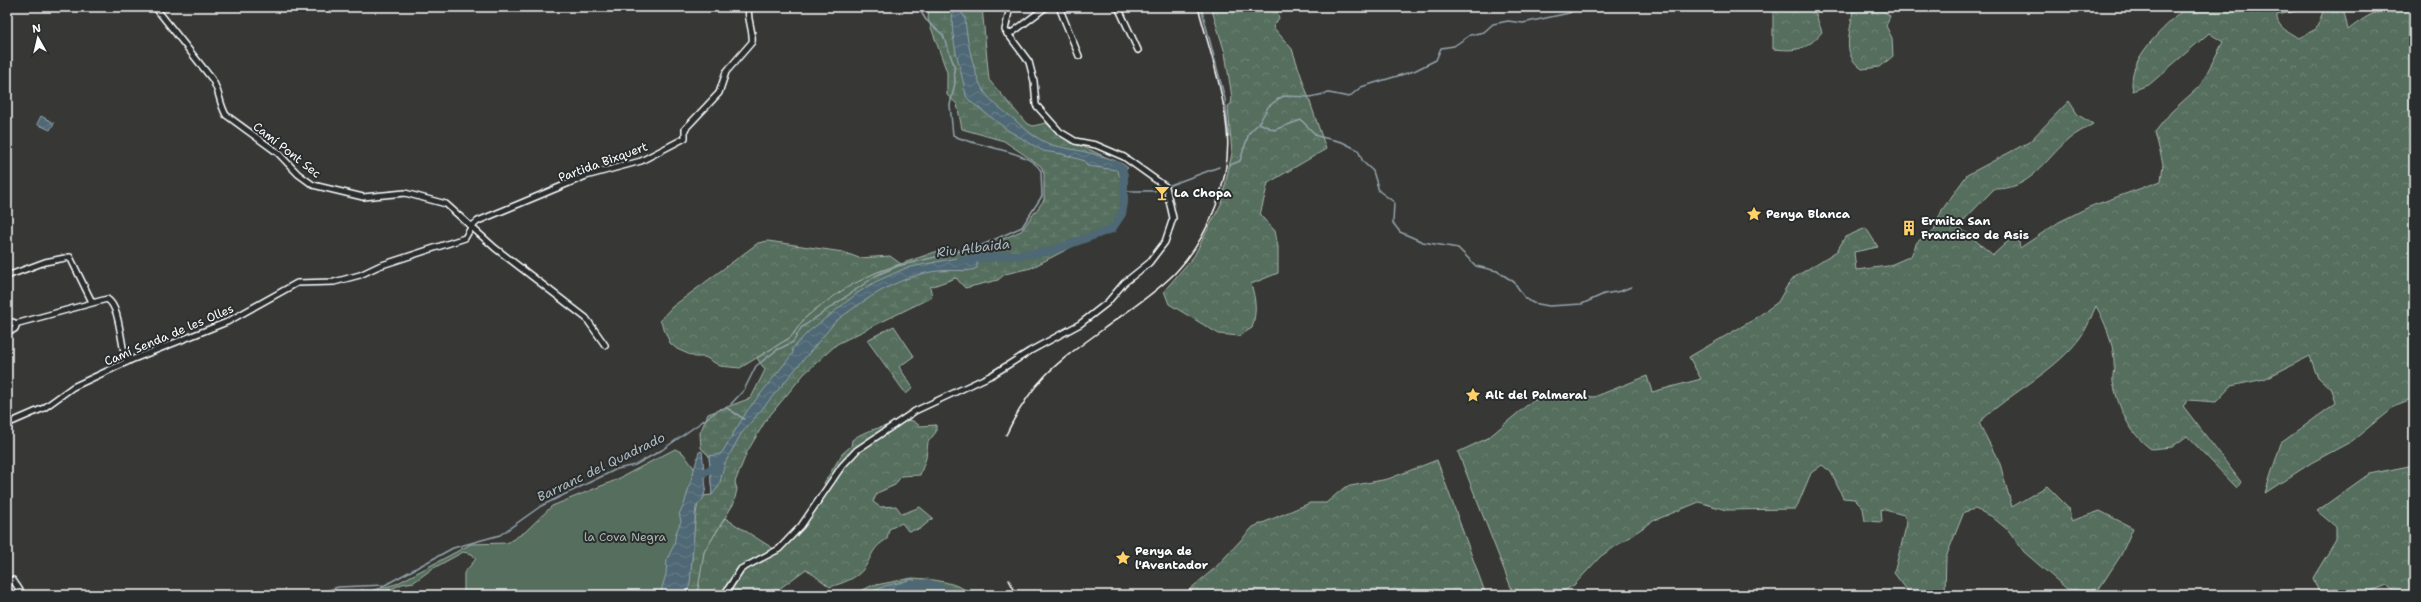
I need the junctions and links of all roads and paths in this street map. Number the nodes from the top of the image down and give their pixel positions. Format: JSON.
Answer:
{"nodes":[{"id":1,"x":155,"y":7,"type":"edge"},
{"id":2,"x":749,"y":7,"type":"edge"},
{"id":3,"x":1010,"y":7,"type":"edge"},
{"id":4,"x":1046,"y":7,"type":"edge"},
{"id":5,"x":1059,"y":7,"type":"edge"},
{"id":6,"x":1118,"y":7,"type":"edge"},
{"id":7,"x":1007,"y":34,"type":"junction"},
{"id":8,"x":1138,"y":50,"type":"dead end"},
{"id":9,"x":1079,"y":56,"type":"dead end"},
{"id":10,"x":472,"y":226,"type":"junction"},
{"id":11,"x":7,"y":276,"type":"edge"},
{"id":12,"x":92,"y":302,"type":"junction"},
{"id":13,"x":15,"y":324,"type":"dead end"},
{"id":14,"x":605,"y":346,"type":"dead end"},
{"id":15,"x":127,"y":362,"type":"junction"},
{"id":16,"x":7,"y":424,"type":"edge"},
{"id":17,"x":7,"y":581,"type":"edge"},
{"id":18,"x":23,"y":595,"type":"edge"},
{"id":19,"x":724,"y":595,"type":"edge"}],
"edges":[{"from":1,"to":10,"type":"street","name":"Camí Pont Sec"},
{"from":2,"to":10,"type":"street","name":"Partida Bixquert"},
{"from":3,"to":7,"type":"street"},
{"from":4,"to":7,"type":"street"},
{"from":5,"to":9,"type":"street"},
{"from":6,"to":8,"type":"street"},
{"from":7,"to":19,"type":"street"},
{"from":10,"to":14,"type":"street","name":"Camí Pont Sec"},
{"from":10,"to":15,"type":"street","name":"Camí Senda de les Olles"},
{"from":11,"to":12,"type":"street"},
{"from":12,"to":13,"type":"street"},
{"from":12,"to":15,"type":"street"},
{"from":15,"to":16,"type":"street","name":"Camí Senda de les Olles"},
{"from":17,"to":18,"type":"street"}]}
